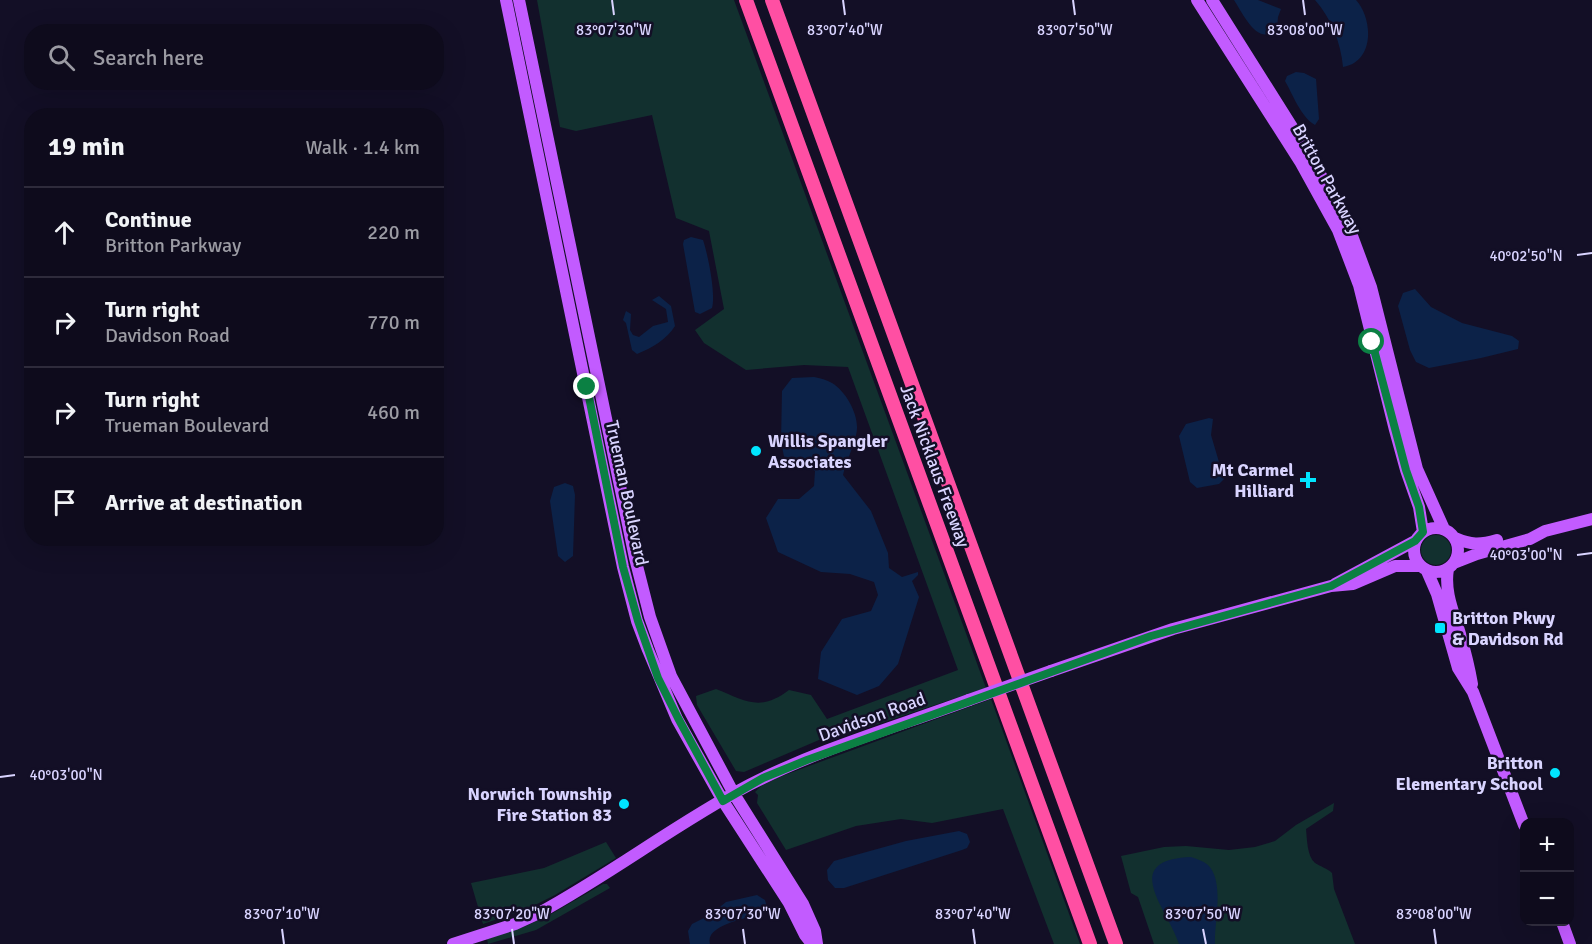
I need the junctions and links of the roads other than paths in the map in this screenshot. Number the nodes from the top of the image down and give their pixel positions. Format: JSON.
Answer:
{"nodes":[{"id":1,"x":507,"y":0,"type":"edge"},
{"id":2,"x":519,"y":0,"type":"edge"},
{"id":3,"x":746,"y":0,"type":"edge"},
{"id":4,"x":772,"y":0,"type":"edge"},
{"id":5,"x":1197,"y":0,"type":"edge"},
{"id":6,"x":1212,"y":0,"type":"edge"},
{"id":7,"x":1592,"y":519,"type":"edge"},
{"id":8,"x":1444,"y":530,"type":"junction"},
{"id":9,"x":1545,"y":531,"type":"junction"},
{"id":10,"x":1419,"y":536,"type":"junction"},
{"id":11,"x":1455,"y":538,"type":"junction"},
{"id":12,"x":1451,"y":566,"type":"junction"},
{"id":13,"x":1423,"y":568,"type":"junction"},
{"id":14,"x":1331,"y":586,"type":"junction"},
{"id":15,"x":1473,"y":692,"type":"junction"},
{"id":16,"x":734,"y":794,"type":"junction"},
{"id":17,"x":723,"y":801,"type":"junction"},
{"id":18,"x":1521,"y":818,"type":"edge"},
{"id":19,"x":1564,"y":926,"type":"edge"},
{"id":20,"x":453,"y":944,"type":"edge"},
{"id":21,"x":814,"y":944,"type":"edge"},
{"id":22,"x":1090,"y":944,"type":"edge"},
{"id":23,"x":1116,"y":944,"type":"edge"},
{"id":24,"x":1570,"y":944,"type":"edge"}],
"edges":[{"from":1,"to":17,"type":"main road","name":"Trueman Boulevard"},
{"from":2,"to":16,"type":"main road","name":"Trueman Boulevard"},
{"from":3,"to":22,"type":"highway","name":"Jack Nicklaus Freeway"},
{"from":4,"to":23,"type":"highway","name":"Jack Nicklaus Freeway"},
{"from":5,"to":10,"type":"main road","name":"Britton Parkway"},
{"from":6,"to":8,"type":"main road","name":"Britton Parkway"},
{"from":7,"to":9,"type":"main road"},
{"from":8,"to":10,"type":"main road"},
{"from":8,"to":11,"type":"main road"},
{"from":9,"to":11,"type":"main road"},
{"from":9,"to":12,"type":"main road"},
{"from":10,"to":13,"type":"main road"},
{"from":10,"to":14,"type":"main road","name":"Davidson Road"},
{"from":11,"to":12,"type":"main road"},
{"from":12,"to":13,"type":"main road"},
{"from":12,"to":15,"type":"main road"},
{"from":13,"to":14,"type":"main road","name":"Davidson Road"},
{"from":13,"to":15,"type":"main road"},
{"from":14,"to":16,"type":"main road","name":"Davidson Road","bridge":true},
{"from":15,"to":18,"type":"main road"},
{"from":16,"to":17,"type":"main road","name":"Davidson Road"},
{"from":16,"to":21,"type":"main road","name":"Trueman Boulevard"},
{"from":17,"to":20,"type":"main road","name":"Davidson Road"},
{"from":17,"to":21,"type":"main road","name":"Trueman Boulevard"},
{"from":19,"to":24,"type":"main road"}]}
